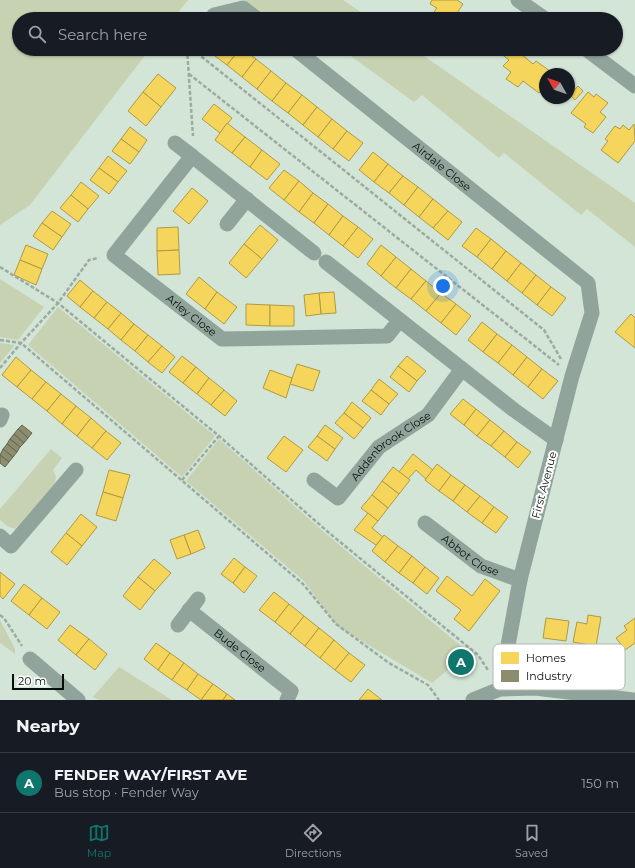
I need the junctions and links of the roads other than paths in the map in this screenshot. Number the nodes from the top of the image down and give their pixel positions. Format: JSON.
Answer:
{"nodes":[{"id":1,"x":518,"y":0,"type":"edge"},
{"id":2,"x":224,"y":12,"type":"edge"},
{"id":3,"x":248,"y":12,"type":"edge"},
{"id":4,"x":535,"y":12,"type":"edge"},
{"id":5,"x":305,"y":56,"type":"edge"},
{"id":6,"x":595,"y":56,"type":"edge"},
{"id":7,"x":635,"y":86,"type":"edge"},
{"id":8,"x":175,"y":143,"type":"dead end"},
{"id":9,"x":193,"y":157,"type":"junction"},
{"id":10,"x":247,"y":199,"type":"junction"},
{"id":11,"x":227,"y":224,"type":"dead end"},
{"id":12,"x":588,"y":283,"type":"joint"},
{"id":13,"x":399,"y":321,"type":"junction"},
{"id":14,"x":462,"y":369,"type":"junction"},
{"id":15,"x":556,"y":440,"type":"junction"},
{"id":16,"x":76,"y":470,"type":"dead end"},
{"id":17,"x":314,"y":480,"type":"dead end"},
{"id":18,"x":425,"y":523,"type":"dead end"},
{"id":19,"x":0,"y":536,"type":"edge"},
{"id":20,"x":520,"y":580,"type":"junction"},
{"id":21,"x":178,"y":625,"type":"dead end"},
{"id":22,"x":508,"y":644,"type":"edge"},
{"id":23,"x":30,"y":659,"type":"road end"},
{"id":24,"x":497,"y":690,"type":"edge"},
{"id":25,"x":551,"y":690,"type":"edge"},
{"id":26,"x":289,"y":696,"type":"edge"},
{"id":27,"x":78,"y":700,"type":"edge"},
{"id":28,"x":473,"y":700,"type":"edge"},
{"id":29,"x":633,"y":700,"type":"edge"}],
"edges":[{"from":1,"to":4,"type":"street"},
{"from":2,"to":3,"type":"street"},
{"from":5,"to":12,"type":"street","name":"Airdale Close"},
{"from":6,"to":7,"type":"street"},
{"from":8,"to":9,"type":"street"},
{"from":9,"to":10,"type":"street"},
{"from":9,"to":13,"type":"street","name":"Arley Close"},
{"from":10,"to":11,"type":"street"},
{"from":10,"to":13,"type":"street"},
{"from":12,"to":15,"type":"street","name":"First Avenue"},
{"from":13,"to":14,"type":"street"},
{"from":14,"to":15,"type":"street"},
{"from":14,"to":17,"type":"street","name":"Addenbrook Close"},
{"from":15,"to":20,"type":"street","name":"First Avenue"},
{"from":16,"to":19,"type":"street"},
{"from":18,"to":20,"type":"street","name":"Abbot Close"},
{"from":20,"to":22,"type":"street","name":"First Avenue"},
{"from":21,"to":26,"type":"street","name":"Bude Close"},
{"from":23,"to":27,"type":"street"},
{"from":24,"to":28,"type":"street"},
{"from":25,"to":29,"type":"street"}]}
